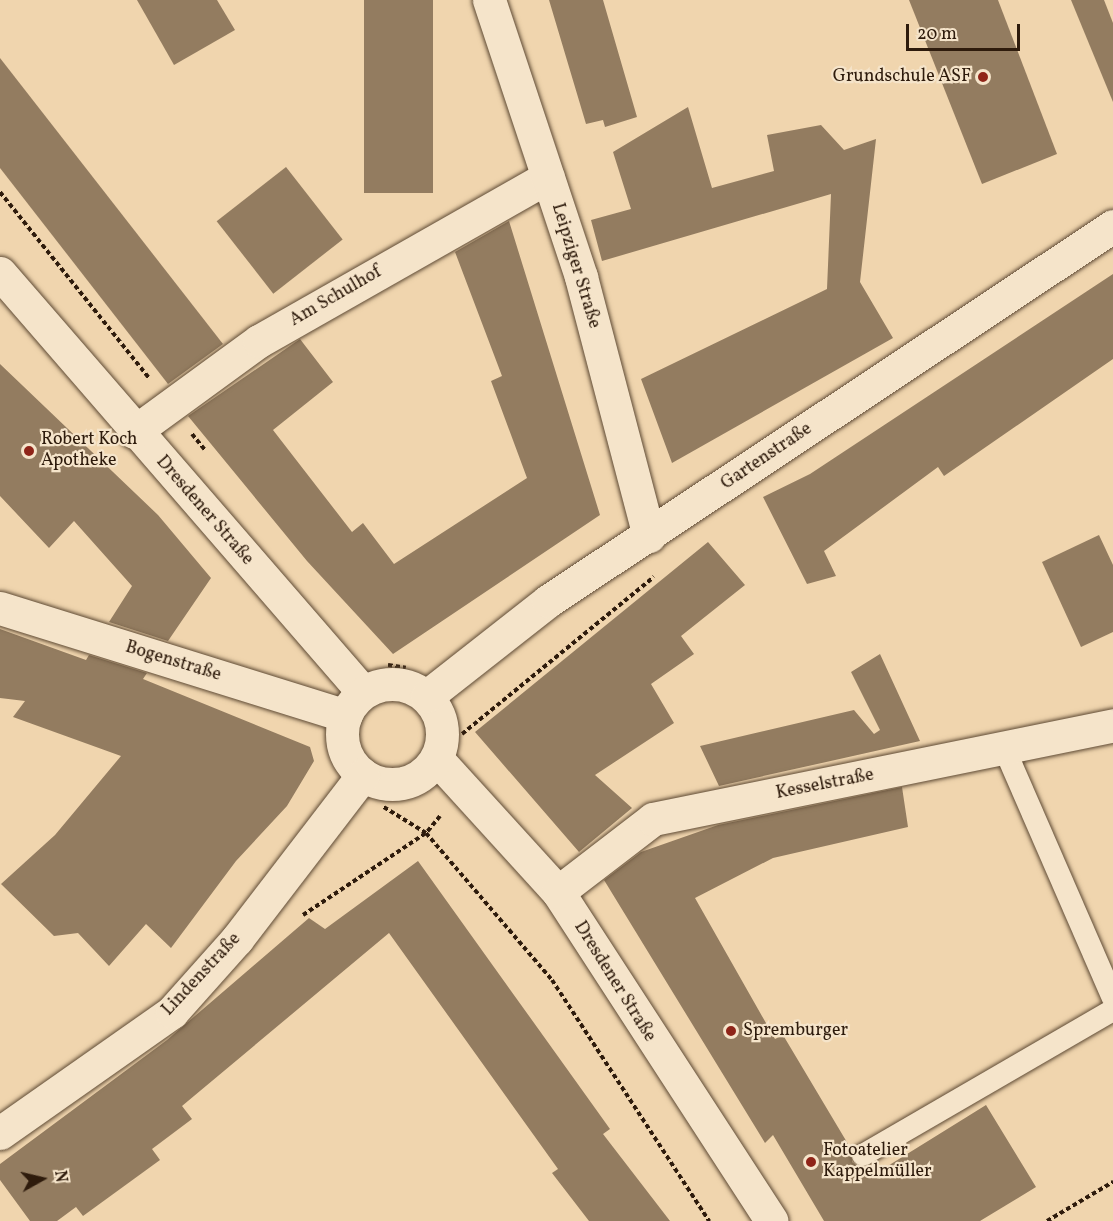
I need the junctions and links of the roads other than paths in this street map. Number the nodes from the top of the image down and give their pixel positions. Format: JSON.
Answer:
{"nodes":[{"id":1,"x":489,"y":0,"type":"edge"},
{"id":2,"x":548,"y":177,"type":"junction"},
{"id":3,"x":1113,"y":226,"type":"edge"},
{"id":4,"x":0,"y":273,"type":"edge"},
{"id":5,"x":134,"y":432,"type":"junction"},
{"id":6,"x":648,"y":536,"type":"junction"},
{"id":7,"x":0,"y":608,"type":"edge"},
{"id":8,"x":427,"y":696,"type":"junction"},
{"id":9,"x":355,"y":704,"type":"junction"},
{"id":10,"x":1113,"y":725,"type":"edge"},
{"id":11,"x":1005,"y":750,"type":"junction"},
{"id":12,"x":437,"y":759,"type":"junction"},
{"id":13,"x":363,"y":775,"type":"junction"},
{"id":14,"x":558,"y":892,"type":"junction"},
{"id":15,"x":1113,"y":998,"type":"edge"},
{"id":16,"x":1113,"y":1010,"type":"edge"},
{"id":17,"x":0,"y":1133,"type":"edge"},
{"id":18,"x":863,"y":1155,"type":"dead end"},
{"id":19,"x":772,"y":1221,"type":"edge"}],
"edges":[{"from":1,"to":2,"type":"street","name":"Leipziger Straße"},
{"from":2,"to":5,"type":"street","name":"Am Schulhof"},
{"from":2,"to":6,"type":"street","name":"Leipziger Straße"},
{"from":3,"to":6,"type":"street","name":"Gartenstraße"},
{"from":4,"to":5,"type":"street","name":"Dresdener Straße"},
{"from":5,"to":9,"type":"street","name":"Dresdener Straße"},
{"from":6,"to":8,"type":"street","name":"Gartenstraße"},
{"from":7,"to":9,"type":"street","name":"Bogenstraße"},
{"from":8,"to":9,"type":"street"},
{"from":8,"to":12,"type":"street"},
{"from":9,"to":13,"type":"street"},
{"from":10,"to":11,"type":"street","name":"Kesselstraße"},
{"from":11,"to":14,"type":"street","name":"Kesselstraße"},
{"from":11,"to":15,"type":"lane"},
{"from":12,"to":13,"type":"street"},
{"from":12,"to":14,"type":"street","name":"Dresdener Straße"},
{"from":13,"to":17,"type":"street","name":"Lindenstraße"},
{"from":14,"to":19,"type":"street","name":"Dresdener Straße"},
{"from":16,"to":18,"type":"lane"}]}
